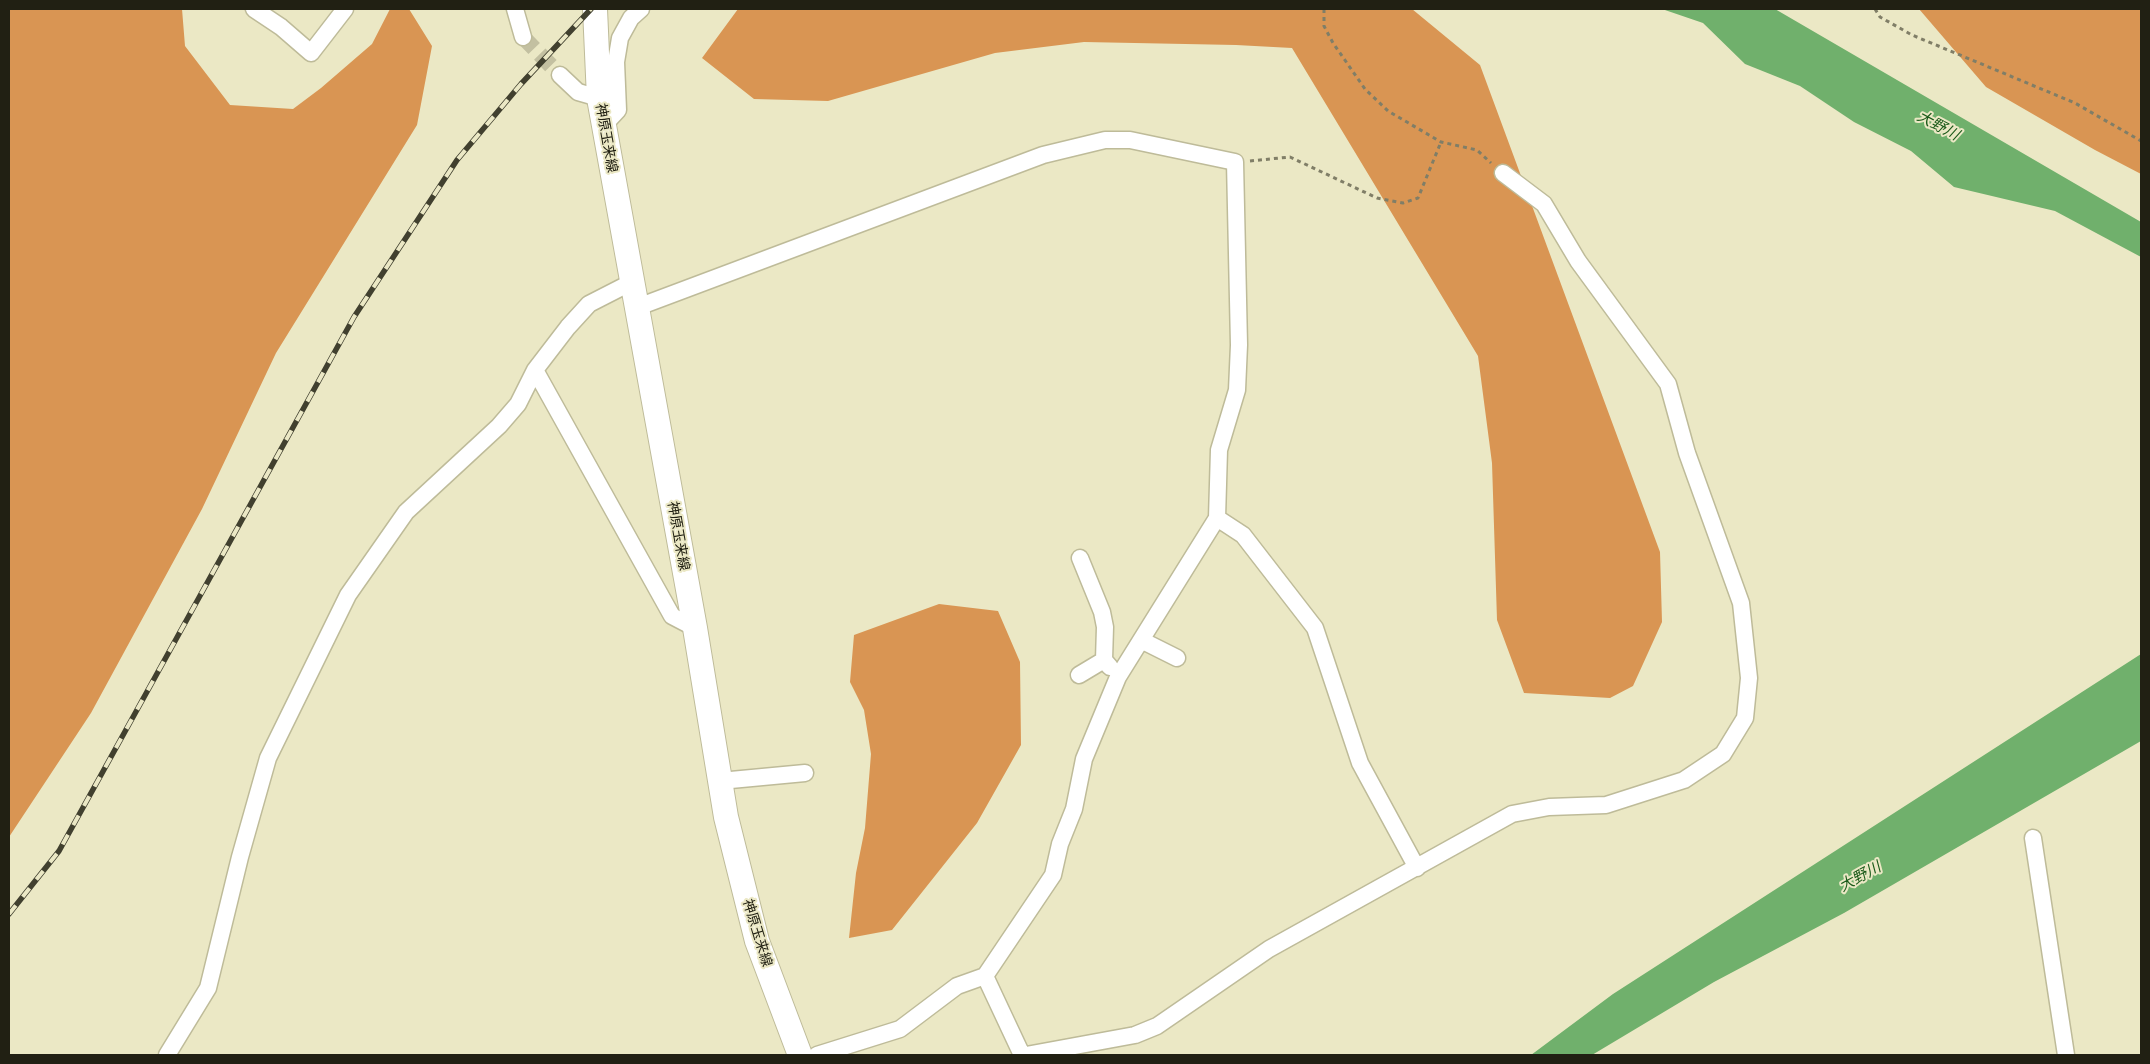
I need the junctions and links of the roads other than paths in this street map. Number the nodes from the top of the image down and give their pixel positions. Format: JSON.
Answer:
{"nodes":[{"id":1,"x":254,"y":9,"type":"edge"},
{"id":2,"x":345,"y":9,"type":"edge"},
{"id":3,"x":515,"y":9,"type":"edge"},
{"id":4,"x":595,"y":9,"type":"edge"},
{"id":5,"x":641,"y":9,"type":"edge"},
{"id":6,"x":523,"y":38,"type":"tunnel mouth"},
{"id":7,"x":560,"y":75,"type":"tunnel mouth"},
{"id":8,"x":599,"y":98,"type":"junction"},
{"id":9,"x":604,"y":125,"type":"junction"},
{"id":10,"x":1503,"y":173,"type":"road end"},
{"id":11,"x":632,"y":282,"type":"junction"},
{"id":12,"x":638,"y":307,"type":"junction"},
{"id":13,"x":535,"y":370,"type":"junction"},
{"id":14,"x":1217,"y":518,"type":"junction"},
{"id":15,"x":1080,"y":558,"type":"dead end"},
{"id":16,"x":695,"y":628,"type":"junction"},
{"id":17,"x":1141,"y":640,"type":"junction"},
{"id":18,"x":1177,"y":658,"type":"dead end"},
{"id":19,"x":1104,"y":660,"type":"junction"},
{"id":20,"x":1079,"y":675,"type":"dead end"},
{"id":21,"x":1118,"y":677,"type":"junction"},
{"id":22,"x":806,"y":773,"type":"dead end"},
{"id":23,"x":720,"y":781,"type":"junction"},
{"id":24,"x":2033,"y":838,"type":"dead end"},
{"id":25,"x":1417,"y":868,"type":"junction"},
{"id":26,"x":985,"y":976,"type":"junction"},
{"id":27,"x":167,"y":1055,"type":"edge"},
{"id":28,"x":800,"y":1055,"type":"edge"},
{"id":29,"x":817,"y":1055,"type":"edge"},
{"id":30,"x":1022,"y":1055,"type":"edge"},
{"id":31,"x":1026,"y":1055,"type":"edge"},
{"id":32,"x":2066,"y":1055,"type":"edge"}],
"edges":[{"from":1,"to":2,"type":"street"},
{"from":3,"to":6,"type":"street"},
{"from":4,"to":8,"type":"main road","name":"神原玉来線"},
{"from":5,"to":9,"type":"street"},
{"from":7,"to":8,"type":"street"},
{"from":8,"to":9,"type":"main road","name":"神原玉来線"},
{"from":9,"to":11,"type":"main road","name":"神原玉来線"},
{"from":10,"to":25,"type":"street"},
{"from":11,"to":12,"type":"main road","name":"神原玉来線"},
{"from":11,"to":13,"type":"street"},
{"from":12,"to":14,"type":"street"},
{"from":12,"to":16,"type":"main road","name":"神原玉来線"},
{"from":13,"to":16,"type":"street"},
{"from":13,"to":27,"type":"street"},
{"from":14,"to":17,"type":"street"},
{"from":14,"to":25,"type":"street"},
{"from":15,"to":19,"type":"street"},
{"from":16,"to":23,"type":"main road","name":"神原玉来線"},
{"from":17,"to":18,"type":"street"},
{"from":17,"to":21,"type":"street"},
{"from":19,"to":20,"type":"street"},
{"from":19,"to":21,"type":"street"},
{"from":21,"to":26,"type":"street"},
{"from":22,"to":23,"type":"street"},
{"from":23,"to":28,"type":"main road","name":"神原玉来線"},
{"from":24,"to":32,"type":"street"},
{"from":25,"to":31,"type":"street"},
{"from":26,"to":29,"type":"street"},
{"from":26,"to":30,"type":"street"}]}
